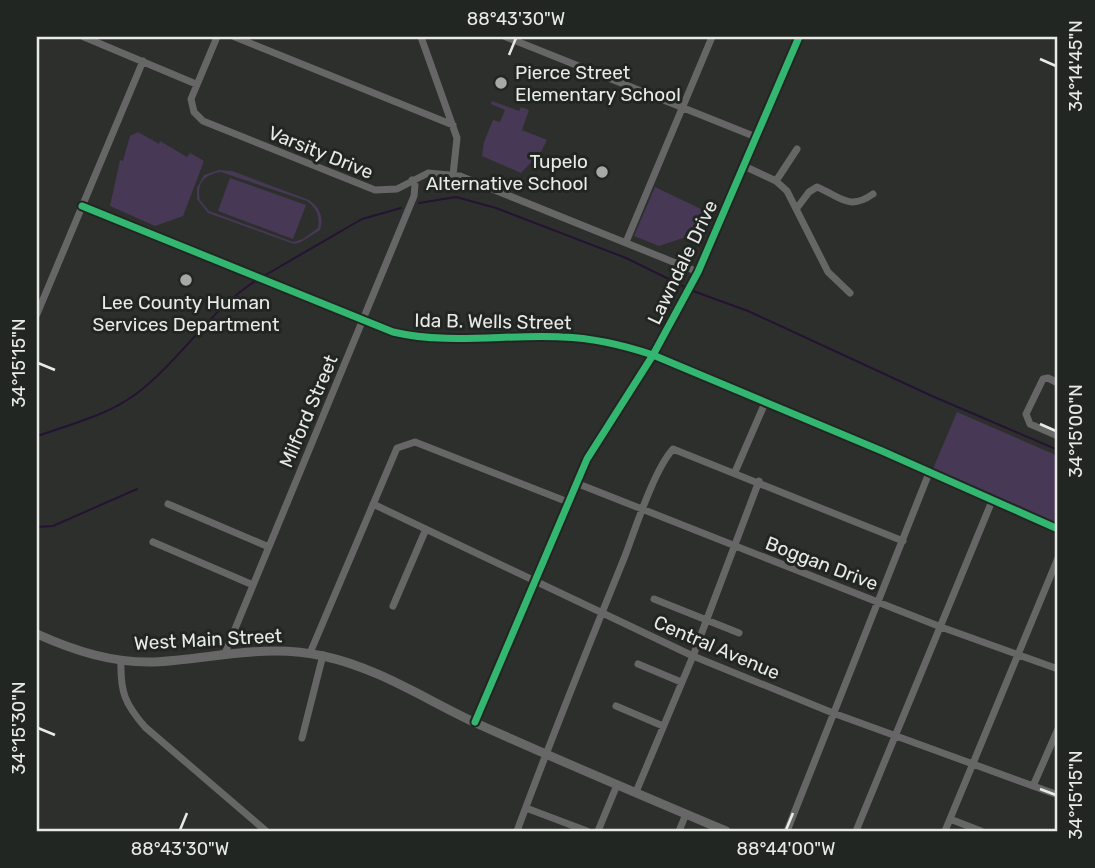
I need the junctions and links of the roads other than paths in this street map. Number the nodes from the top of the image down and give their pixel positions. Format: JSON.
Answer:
{"nodes":[{"id":1,"x":84,"y":37,"type":"edge"},
{"id":2,"x":217,"y":37,"type":"edge"},
{"id":3,"x":235,"y":37,"type":"edge"},
{"id":4,"x":421,"y":37,"type":"edge"},
{"id":5,"x":506,"y":37,"type":"edge"},
{"id":6,"x":712,"y":37,"type":"edge"},
{"id":7,"x":799,"y":37,"type":"edge"},
{"id":8,"x":143,"y":61,"type":"junction"},
{"id":9,"x":196,"y":84,"type":"junction"},
{"id":10,"x":682,"y":107,"type":"junction"},
{"id":11,"x":453,"y":125,"type":"junction"},
{"id":12,"x":757,"y":137,"type":"junction"},
{"id":13,"x":797,"y":149,"type":"dead end"},
{"id":14,"x":744,"y":166,"type":"junction"},
{"id":15,"x":453,"y":175,"type":"junction"},
{"id":16,"x":412,"y":180,"type":"junction"},
{"id":17,"x":776,"y":181,"type":"junction"},
{"id":18,"x":873,"y":194,"type":"dead end"},
{"id":19,"x":82,"y":206,"type":"junction"},
{"id":20,"x":797,"y":208,"type":"junction"},
{"id":21,"x":626,"y":242,"type":"junction"},
{"id":22,"x":698,"y":272,"type":"junction"},
{"id":23,"x":849,"y":293,"type":"dead end"},
{"id":24,"x":37,"y":314,"type":"edge"},
{"id":25,"x":362,"y":321,"type":"junction"},
{"id":26,"x":653,"y":355,"type":"junction"},
{"id":27,"x":1058,"y":383,"type":"edge"},
{"id":28,"x":765,"y":403,"type":"junction"},
{"id":29,"x":1058,"y":436,"type":"edge"},
{"id":30,"x":735,"y":472,"type":"junction"},
{"id":31,"x":929,"y":473,"type":"junction"},
{"id":32,"x":759,"y":481,"type":"junction"},
{"id":33,"x":576,"y":483,"type":"junction"},
{"id":34,"x":992,"y":501,"type":"junction"},
{"id":35,"x":568,"y":502,"type":"junction"},
{"id":36,"x":168,"y":504,"type":"dead end"},
{"id":37,"x":373,"y":504,"type":"junction"},
{"id":38,"x":643,"y":510,"type":"junction"},
{"id":39,"x":1058,"y":529,"type":"edge"},
{"id":40,"x":426,"y":530,"type":"junction"},
{"id":41,"x":903,"y":541,"type":"junction"},
{"id":42,"x":153,"y":542,"type":"dead end"},
{"id":43,"x":269,"y":547,"type":"junction"},
{"id":44,"x":734,"y":547,"type":"junction"},
{"id":45,"x":1058,"y":558,"type":"edge"},
{"id":46,"x":535,"y":581,"type":"junction"},
{"id":47,"x":253,"y":584,"type":"junction"},
{"id":48,"x":654,"y":599,"type":"dead end"},
{"id":49,"x":878,"y":602,"type":"junction"},
{"id":50,"x":393,"y":606,"type":"dead end"},
{"id":51,"x":602,"y":613,"type":"junction"},
{"id":52,"x":706,"y":619,"type":"junction"},
{"id":53,"x":941,"y":628,"type":"junction"},
{"id":54,"x":739,"y":633,"type":"dead end"},
{"id":55,"x":37,"y":634,"type":"edge"},
{"id":56,"x":225,"y":653,"type":"junction"},
{"id":57,"x":310,"y":653,"type":"junction"},
{"id":58,"x":1019,"y":654,"type":"junction"},
{"id":59,"x":323,"y":656,"type":"junction"},
{"id":60,"x":693,"y":656,"type":"junction"},
{"id":61,"x":121,"y":660,"type":"junction"},
{"id":62,"x":638,"y":664,"type":"dead end"},
{"id":63,"x":1058,"y":669,"type":"edge"},
{"id":64,"x":681,"y":682,"type":"junction"},
{"id":65,"x":616,"y":706,"type":"dead end"},
{"id":66,"x":833,"y":713,"type":"junction"},
{"id":67,"x":475,"y":722,"type":"junction"},
{"id":68,"x":663,"y":726,"type":"junction"},
{"id":69,"x":1058,"y":729,"type":"edge"},
{"id":70,"x":895,"y":736,"type":"junction"},
{"id":71,"x":302,"y":738,"type":"dead end"},
{"id":72,"x":546,"y":753,"type":"junction"},
{"id":73,"x":973,"y":763,"type":"junction"},
{"id":74,"x":617,"y":785,"type":"junction"},
{"id":75,"x":1033,"y":786,"type":"junction"},
{"id":76,"x":636,"y":792,"type":"junction"},
{"id":77,"x":1058,"y":795,"type":"edge"},
{"id":78,"x":526,"y":808,"type":"junction"},
{"id":79,"x":686,"y":814,"type":"junction"},
{"id":80,"x":950,"y":818,"type":"junction"},
{"id":81,"x":266,"y":831,"type":"edge"},
{"id":82,"x":517,"y":831,"type":"edge"},
{"id":83,"x":587,"y":831,"type":"edge"},
{"id":84,"x":598,"y":831,"type":"edge"},
{"id":85,"x":678,"y":831,"type":"edge"},
{"id":86,"x":726,"y":831,"type":"edge"},
{"id":87,"x":787,"y":831,"type":"edge"},
{"id":88,"x":856,"y":831,"type":"edge"},
{"id":89,"x":945,"y":831,"type":"edge"},
{"id":90,"x":981,"y":831,"type":"edge"}],
"edges":[{"from":1,"to":8,"type":"street"},
{"from":2,"to":9,"type":"street"},
{"from":3,"to":11,"type":"street"},
{"from":4,"to":11,"type":"street"},
{"from":5,"to":10,"type":"street"},
{"from":6,"to":10,"type":"street"},
{"from":7,"to":12,"type":"street","name":"Lawndale Drive"},
{"from":8,"to":9,"type":"street"},
{"from":8,"to":19,"type":"street"},
{"from":9,"to":16,"type":"street","name":"Varsity Drive"},
{"from":10,"to":12,"type":"street"},
{"from":10,"to":21,"type":"street"},
{"from":11,"to":15,"type":"street"},
{"from":12,"to":14,"type":"street","name":"Lawndale Drive"},
{"from":13,"to":17,"type":"street"},
{"from":14,"to":17,"type":"street"},
{"from":14,"to":22,"type":"street","name":"Lawndale Drive"},
{"from":15,"to":16,"type":"street","name":"Varsity Drive"},
{"from":15,"to":21,"type":"street","name":"Varsity Drive"},
{"from":16,"to":25,"type":"street","name":"Milford Street"},
{"from":17,"to":20,"type":"street"},
{"from":18,"to":20,"type":"street"},
{"from":19,"to":24,"type":"street"},
{"from":19,"to":25,"type":"street","name":"Ida B. Wells Street"},
{"from":20,"to":23,"type":"street"},
{"from":21,"to":22,"type":"street","name":"Varsity Drive"},
{"from":22,"to":26,"type":"street","name":"Lawndale Drive"},
{"from":25,"to":26,"type":"street","name":"Ida B. Wells Street"},
{"from":25,"to":43,"type":"street","name":"Milford Street"},
{"from":26,"to":28,"type":"street","name":"Ida B. Wells Street"},
{"from":26,"to":33,"type":"street","name":"Lawndale Drive"},
{"from":27,"to":29,"type":"street"},
{"from":28,"to":30,"type":"street"},
{"from":28,"to":31,"type":"street","name":"Ida B. Wells Street"},
{"from":30,"to":32,"type":"street"},
{"from":30,"to":38,"type":"street"},
{"from":31,"to":34,"type":"street","name":"Ida B. Wells Street"},
{"from":31,"to":41,"type":"street"},
{"from":32,"to":41,"type":"street"},
{"from":32,"to":44,"type":"street"},
{"from":33,"to":35,"type":"street","name":"Lawndale Drive"},
{"from":33,"to":38,"type":"street","name":"Boggan Drive"},
{"from":34,"to":39,"type":"street","name":"Ida B. Wells Street"},
{"from":34,"to":53,"type":"street"},
{"from":35,"to":37,"type":"street"},
{"from":35,"to":46,"type":"street","name":"Lawndale Drive"},
{"from":36,"to":43,"type":"street"},
{"from":37,"to":40,"type":"street","name":"Central Avenue"},
{"from":37,"to":57,"type":"street"},
{"from":38,"to":44,"type":"street","name":"Boggan Drive"},
{"from":38,"to":51,"type":"street"},
{"from":40,"to":46,"type":"street","name":"Central Avenue"},
{"from":40,"to":50,"type":"street"},
{"from":41,"to":49,"type":"street"},
{"from":42,"to":47,"type":"street"},
{"from":43,"to":47,"type":"street","name":"Milford Street"},
{"from":44,"to":49,"type":"street","name":"Boggan Drive"},
{"from":44,"to":52,"type":"street"},
{"from":45,"to":58,"type":"street"},
{"from":46,"to":51,"type":"street","name":"Central Avenue"},
{"from":46,"to":67,"type":"street","name":"Lawndale Drive"},
{"from":47,"to":56,"type":"street","name":"Milford Street"},
{"from":48,"to":52,"type":"street"},
{"from":49,"to":53,"type":"street","name":"Boggan Drive"},
{"from":49,"to":66,"type":"street"},
{"from":51,"to":60,"type":"street","name":"Central Avenue"},
{"from":51,"to":72,"type":"street"},
{"from":52,"to":54,"type":"street"},
{"from":52,"to":60,"type":"street"},
{"from":53,"to":58,"type":"street","name":"Boggan Drive"},
{"from":53,"to":70,"type":"street"},
{"from":55,"to":61,"type":"main road","name":"West Main Street"},
{"from":56,"to":57,"type":"main road","name":"West Main Street"},
{"from":56,"to":61,"type":"main road","name":"West Main Street"},
{"from":57,"to":59,"type":"main road","name":"West Main Street"},
{"from":58,"to":63,"type":"street","name":"Boggan Drive"},
{"from":58,"to":73,"type":"street"},
{"from":59,"to":67,"type":"main road","name":"West Main Street"},
{"from":59,"to":71,"type":"street"},
{"from":60,"to":64,"type":"street"},
{"from":60,"to":66,"type":"street","name":"Central Avenue"},
{"from":61,"to":81,"type":"street"},
{"from":62,"to":64,"type":"street"},
{"from":64,"to":68,"type":"street"},
{"from":65,"to":68,"type":"street"},
{"from":66,"to":70,"type":"street","name":"Central Avenue"},
{"from":66,"to":87,"type":"street"},
{"from":67,"to":72,"type":"main road","name":"West Main Street"},
{"from":68,"to":76,"type":"street"},
{"from":69,"to":75,"type":"street"},
{"from":70,"to":73,"type":"street","name":"Central Avenue"},
{"from":70,"to":88,"type":"street"},
{"from":72,"to":74,"type":"main road","name":"West Main Street"},
{"from":72,"to":78,"type":"street"},
{"from":73,"to":75,"type":"street","name":"Central Avenue"},
{"from":73,"to":80,"type":"street"},
{"from":74,"to":76,"type":"main road","name":"West Main Street"},
{"from":74,"to":84,"type":"street"},
{"from":75,"to":77,"type":"street","name":"Central Avenue"},
{"from":76,"to":79,"type":"main road","name":"West Main Street"},
{"from":78,"to":82,"type":"street"},
{"from":78,"to":83,"type":"street"},
{"from":79,"to":85,"type":"street"},
{"from":79,"to":86,"type":"main road","name":"West Main Street"},
{"from":80,"to":89,"type":"street"},
{"from":80,"to":90,"type":"street"}]}
